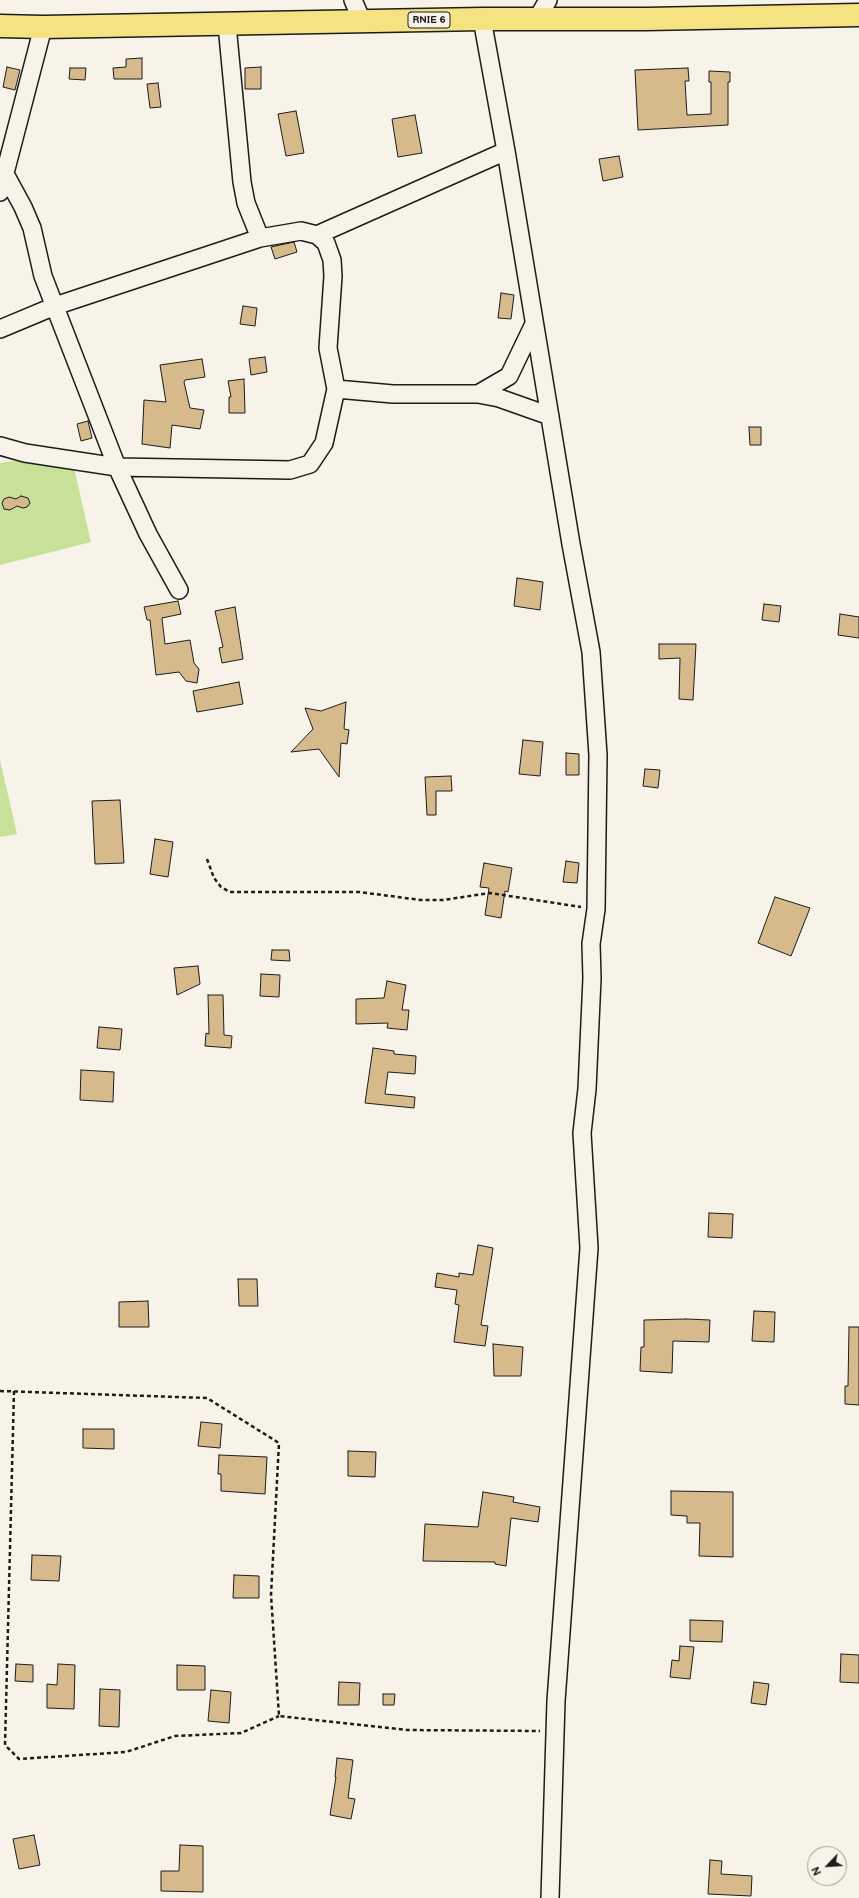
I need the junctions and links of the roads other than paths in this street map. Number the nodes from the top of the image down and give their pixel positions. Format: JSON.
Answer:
{"nodes":[{"id":1,"x":354,"y":0,"type":"edge"},
{"id":2,"x":548,"y":0,"type":"edge"},
{"id":3,"x":859,"y":15,"type":"edge"},
{"id":4,"x":482,"y":19,"type":"junction"},
{"id":5,"x":537,"y":19,"type":"junction"},
{"id":6,"x":362,"y":21,"type":"junction"},
{"id":7,"x":227,"y":25,"type":"junction"},
{"id":8,"x":0,"y":26,"type":"edge"},
{"id":9,"x":43,"y":27,"type":"junction"},
{"id":10,"x":506,"y":151,"type":"junction"},
{"id":11,"x":5,"y":174,"type":"junction"},
{"id":12,"x":0,"y":192,"type":"edge"},
{"id":13,"x":318,"y":235,"type":"junction"},
{"id":14,"x":260,"y":238,"type":"junction"},
{"id":15,"x":55,"y":306,"type":"junction"},
{"id":16,"x":534,"y":324,"type":"junction"},
{"id":17,"x":0,"y":329,"type":"edge"},
{"id":18,"x":336,"y":389,"type":"junction"},
{"id":19,"x":478,"y":394,"type":"junction"},
{"id":20,"x":550,"y":416,"type":"junction"},
{"id":21,"x":0,"y":446,"type":"edge"},
{"id":22,"x":117,"y":466,"type":"junction"},
{"id":23,"x":179,"y":590,"type":"dead end"},
{"id":24,"x":550,"y":1898,"type":"edge"}],
"edges":[{"from":1,"to":6,"type":"street"},
{"from":2,"to":5,"type":"street"},
{"from":3,"to":5,"type":"main road","number":"RNIE 6"},
{"from":4,"to":5,"type":"main road","number":"RNIE 6"},
{"from":4,"to":6,"type":"main road","number":"RNIE 6"},
{"from":4,"to":10,"type":"street"},
{"from":6,"to":7,"type":"main road","number":"RNIE 6"},
{"from":7,"to":9,"type":"main road","number":"RNIE 6"},
{"from":7,"to":14,"type":"street"},
{"from":8,"to":9,"type":"main road","number":"RNIE 6"},
{"from":9,"to":11,"type":"street"},
{"from":10,"to":13,"type":"street"},
{"from":10,"to":16,"type":"street"},
{"from":11,"to":12,"type":"street"},
{"from":11,"to":15,"type":"street"},
{"from":13,"to":14,"type":"street"},
{"from":13,"to":18,"type":"street"},
{"from":14,"to":15,"type":"street"},
{"from":15,"to":17,"type":"street"},
{"from":15,"to":22,"type":"street"},
{"from":16,"to":19,"type":"street"},
{"from":16,"to":20,"type":"street"},
{"from":18,"to":19,"type":"street"},
{"from":18,"to":22,"type":"street"},
{"from":19,"to":20,"type":"street"},
{"from":20,"to":24,"type":"street"},
{"from":21,"to":22,"type":"street"},
{"from":22,"to":23,"type":"street"}]}
